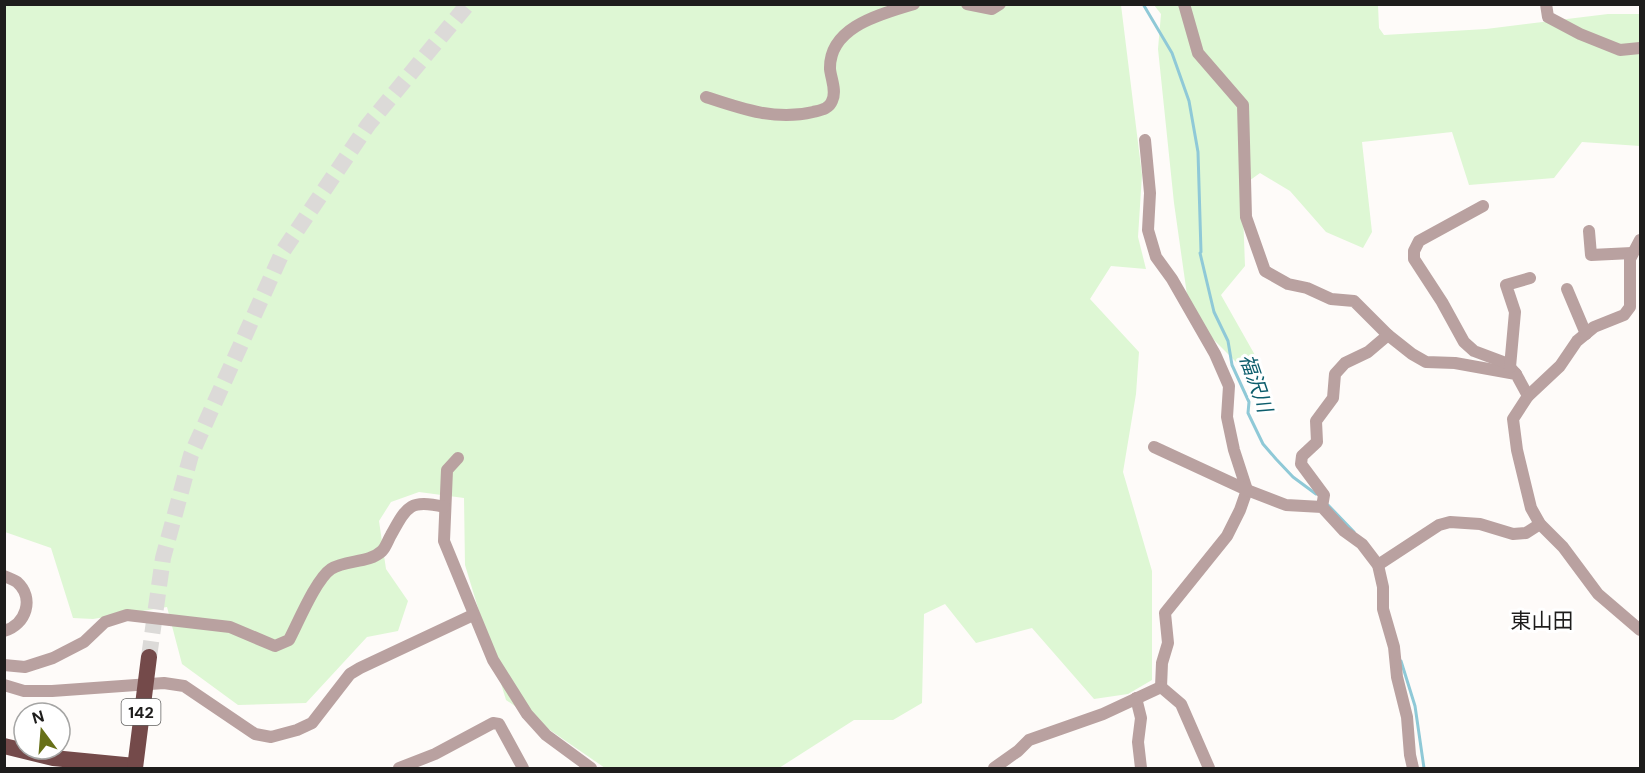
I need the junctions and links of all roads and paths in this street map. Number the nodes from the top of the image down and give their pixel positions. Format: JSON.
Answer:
{"nodes":[{"id":1,"x":915,"y":4,"type":"edge"},
{"id":2,"x":967,"y":4,"type":"edge"},
{"id":3,"x":1000,"y":4,"type":"edge"},
{"id":4,"x":1184,"y":4,"type":"edge"},
{"id":5,"x":1545,"y":4,"type":"edge"},
{"id":6,"x":1641,"y":48,"type":"edge"},
{"id":7,"x":706,"y":97,"type":"dead end"},
{"id":8,"x":1145,"y":140,"type":"dead end"},
{"id":9,"x":1483,"y":206,"type":"dead end"},
{"id":10,"x":1589,"y":231,"type":"dead end"},
{"id":11,"x":1641,"y":240,"type":"edge"},
{"id":12,"x":1632,"y":253,"type":"junction"},
{"id":13,"x":1530,"y":278,"type":"dead end"},
{"id":14,"x":1567,"y":289,"type":"dead end"},
{"id":15,"x":1641,"y":312,"type":"edge"},
{"id":16,"x":1624,"y":315,"type":"junction"},
{"id":17,"x":1586,"y":334,"type":"junction"},
{"id":18,"x":1388,"y":335,"type":"junction"},
{"id":19,"x":1513,"y":370,"type":"junction"},
{"id":20,"x":1528,"y":396,"type":"junction"},
{"id":21,"x":1154,"y":447,"type":"dead end"},
{"id":22,"x":458,"y":458,"type":"dead end"},
{"id":23,"x":1247,"y":490,"type":"junction"},
{"id":24,"x":444,"y":507,"type":"junction"},
{"id":25,"x":1322,"y":507,"type":"junction"},
{"id":26,"x":1540,"y":524,"type":"junction"},
{"id":27,"x":1378,"y":565,"type":"junction"},
{"id":28,"x":4,"y":576,"type":"edge"},
{"id":29,"x":473,"y":615,"type":"junction"},
{"id":30,"x":1641,"y":630,"type":"edge"},
{"id":31,"x":4,"y":631,"type":"edge"},
{"id":32,"x":149,"y":657,"type":"tunnel mouth"},
{"id":33,"x":4,"y":665,"type":"edge"},
{"id":34,"x":4,"y":685,"type":"edge"},
{"id":35,"x":145,"y":685,"type":"junction"},
{"id":36,"x":1161,"y":687,"type":"junction"},
{"id":37,"x":1136,"y":698,"type":"junction"},
{"id":38,"x":4,"y":746,"type":"edge"},
{"id":39,"x":4,"y":755,"type":"edge"},
{"id":40,"x":135,"y":767,"type":"edge"},
{"id":41,"x":87,"y":768,"type":"edge"},
{"id":42,"x":399,"y":768,"type":"edge"},
{"id":43,"x":523,"y":768,"type":"edge"},
{"id":44,"x":591,"y":768,"type":"edge"},
{"id":45,"x":994,"y":768,"type":"edge"},
{"id":46,"x":1141,"y":768,"type":"edge"},
{"id":47,"x":1209,"y":768,"type":"edge"},
{"id":48,"x":1413,"y":768,"type":"edge"}],
"edges":[{"from":1,"to":7,"type":"street"},
{"from":2,"to":3,"type":"street"},
{"from":4,"to":18,"type":"street"},
{"from":5,"to":6,"type":"street"},
{"from":8,"to":23,"type":"street"},
{"from":9,"to":19,"type":"street"},
{"from":10,"to":12,"type":"street"},
{"from":11,"to":12,"type":"street"},
{"from":12,"to":16,"type":"street"},
{"from":13,"to":19,"type":"street"},
{"from":14,"to":17,"type":"street"},
{"from":15,"to":16,"type":"street"},
{"from":16,"to":17,"type":"street"},
{"from":17,"to":20,"type":"street"},
{"from":18,"to":19,"type":"street"},
{"from":18,"to":25,"type":"street"},
{"from":19,"to":20,"type":"street"},
{"from":20,"to":26,"type":"street"},
{"from":21,"to":23,"type":"street"},
{"from":22,"to":24,"type":"street"},
{"from":23,"to":25,"type":"street"},
{"from":23,"to":36,"type":"street"},
{"from":24,"to":29,"type":"street"},
{"from":24,"to":33,"type":"street"},
{"from":25,"to":27,"type":"street"},
{"from":26,"to":27,"type":"street"},
{"from":26,"to":30,"type":"street"},
{"from":27,"to":48,"type":"street"},
{"from":28,"to":31,"type":"street"},
{"from":29,"to":35,"type":"street"},
{"from":29,"to":44,"type":"street"},
{"from":32,"to":35,"type":"highway","number":"142"},
{"from":34,"to":35,"type":"street"},
{"from":35,"to":40,"type":"highway","number":"142"},
{"from":36,"to":37,"type":"street"},
{"from":36,"to":47,"type":"street"},
{"from":37,"to":45,"type":"street"},
{"from":37,"to":46,"type":"street"},
{"from":38,"to":40,"type":"highway"},
{"from":39,"to":41,"type":"highway"},
{"from":42,"to":43,"type":"street"}]}
